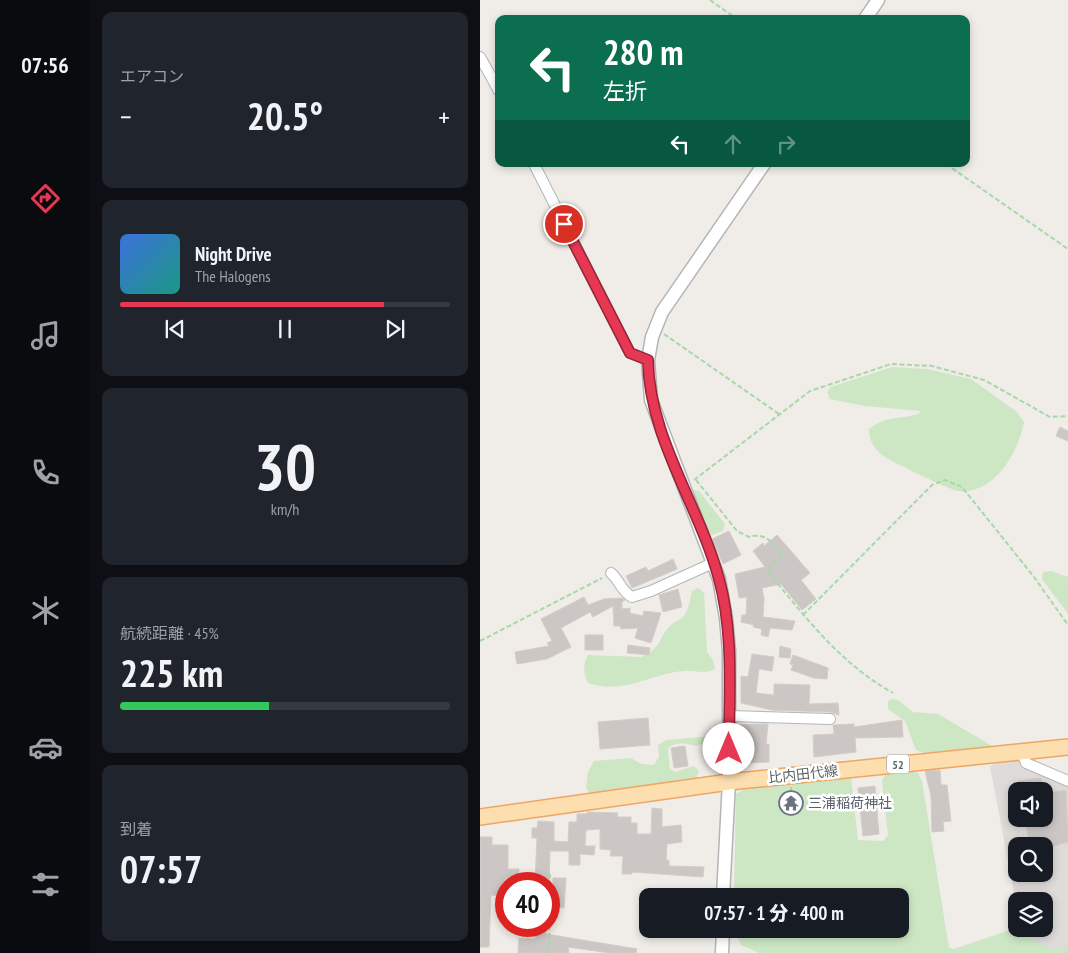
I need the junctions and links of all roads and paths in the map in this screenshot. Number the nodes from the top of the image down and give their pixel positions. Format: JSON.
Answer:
{"nodes":[{"id":1,"x":710,"y":0,"type":"edge"},
{"id":2,"x":878,"y":0,"type":"edge"},
{"id":3,"x":731,"y":15,"type":"edge"},
{"id":4,"x":868,"y":15,"type":"edge"},
{"id":5,"x":480,"y":57,"type":"edge"},
{"id":6,"x":495,"y":84,"type":"edge"},
{"id":7,"x":536,"y":167,"type":"edge"},
{"id":8,"x":762,"y":167,"type":"edge"},
{"id":9,"x":950,"y":167,"type":"edge"},
{"id":10,"x":1068,"y":249,"type":"edge"},
{"id":11,"x":656,"y":328,"type":"junction"},
{"id":12,"x":648,"y":360,"type":"junction"},
{"id":13,"x":780,"y":414,"type":"junction"},
{"id":14,"x":1068,"y":416,"type":"edge"},
{"id":15,"x":695,"y":480,"type":"junction"},
{"id":16,"x":684,"y":488,"type":"junction"},
{"id":17,"x":713,"y":563,"type":"junction"},
{"id":18,"x":611,"y":573,"type":"joint"},
{"id":19,"x":803,"y":615,"type":"junction"},
{"id":20,"x":1068,"y":625,"type":"edge"},
{"id":21,"x":480,"y":641,"type":"edge"},
{"id":22,"x":893,"y":693,"type":"dead end"},
{"id":23,"x":729,"y":716,"type":"junction"},
{"id":24,"x":830,"y":719,"type":"dead end"},
{"id":25,"x":1068,"y":747,"type":"edge"},
{"id":26,"x":1022,"y":752,"type":"junction"},
{"id":27,"x":1068,"y":781,"type":"edge"},
{"id":28,"x":729,"y":782,"type":"junction"},
{"id":29,"x":480,"y":817,"type":"edge"},
{"id":30,"x":723,"y":888,"type":"edge"},
{"id":31,"x":549,"y":937,"type":"edge"},
{"id":32,"x":723,"y":938,"type":"edge"},
{"id":33,"x":549,"y":953,"type":"edge"},
{"id":34,"x":722,"y":953,"type":"edge"}],
"edges":[{"from":1,"to":3,"type":"path"},
{"from":2,"to":4,"type":"street"},
{"from":5,"to":6,"type":"street"},
{"from":7,"to":12,"type":"street"},
{"from":8,"to":11,"type":"street"},
{"from":9,"to":10,"type":"path"},
{"from":11,"to":12,"type":"street"},
{"from":11,"to":13,"type":"path"},
{"from":12,"to":16,"type":"street"},
{"from":13,"to":14,"type":"path"},
{"from":13,"to":15,"type":"path"},
{"from":15,"to":16,"type":"path"},
{"from":15,"to":19,"type":"path"},
{"from":16,"to":17,"type":"street"},
{"from":17,"to":18,"type":"street"},
{"from":17,"to":23,"type":"street"},
{"from":18,"to":21,"type":"path"},
{"from":19,"to":20,"type":"path"},
{"from":19,"to":22,"type":"path"},
{"from":23,"to":24,"type":"street"},
{"from":23,"to":28,"type":"street"},
{"from":25,"to":26,"type":"main road","name":"比内田代線","number":"52"},
{"from":26,"to":27,"type":"street"},
{"from":26,"to":28,"type":"main road","name":"比内田代線","number":"52"},
{"from":28,"to":29,"type":"main road","name":"比内田代線","number":"52"},
{"from":28,"to":30,"type":"street"},
{"from":31,"to":33,"type":"path"},
{"from":32,"to":34,"type":"street"}]}
